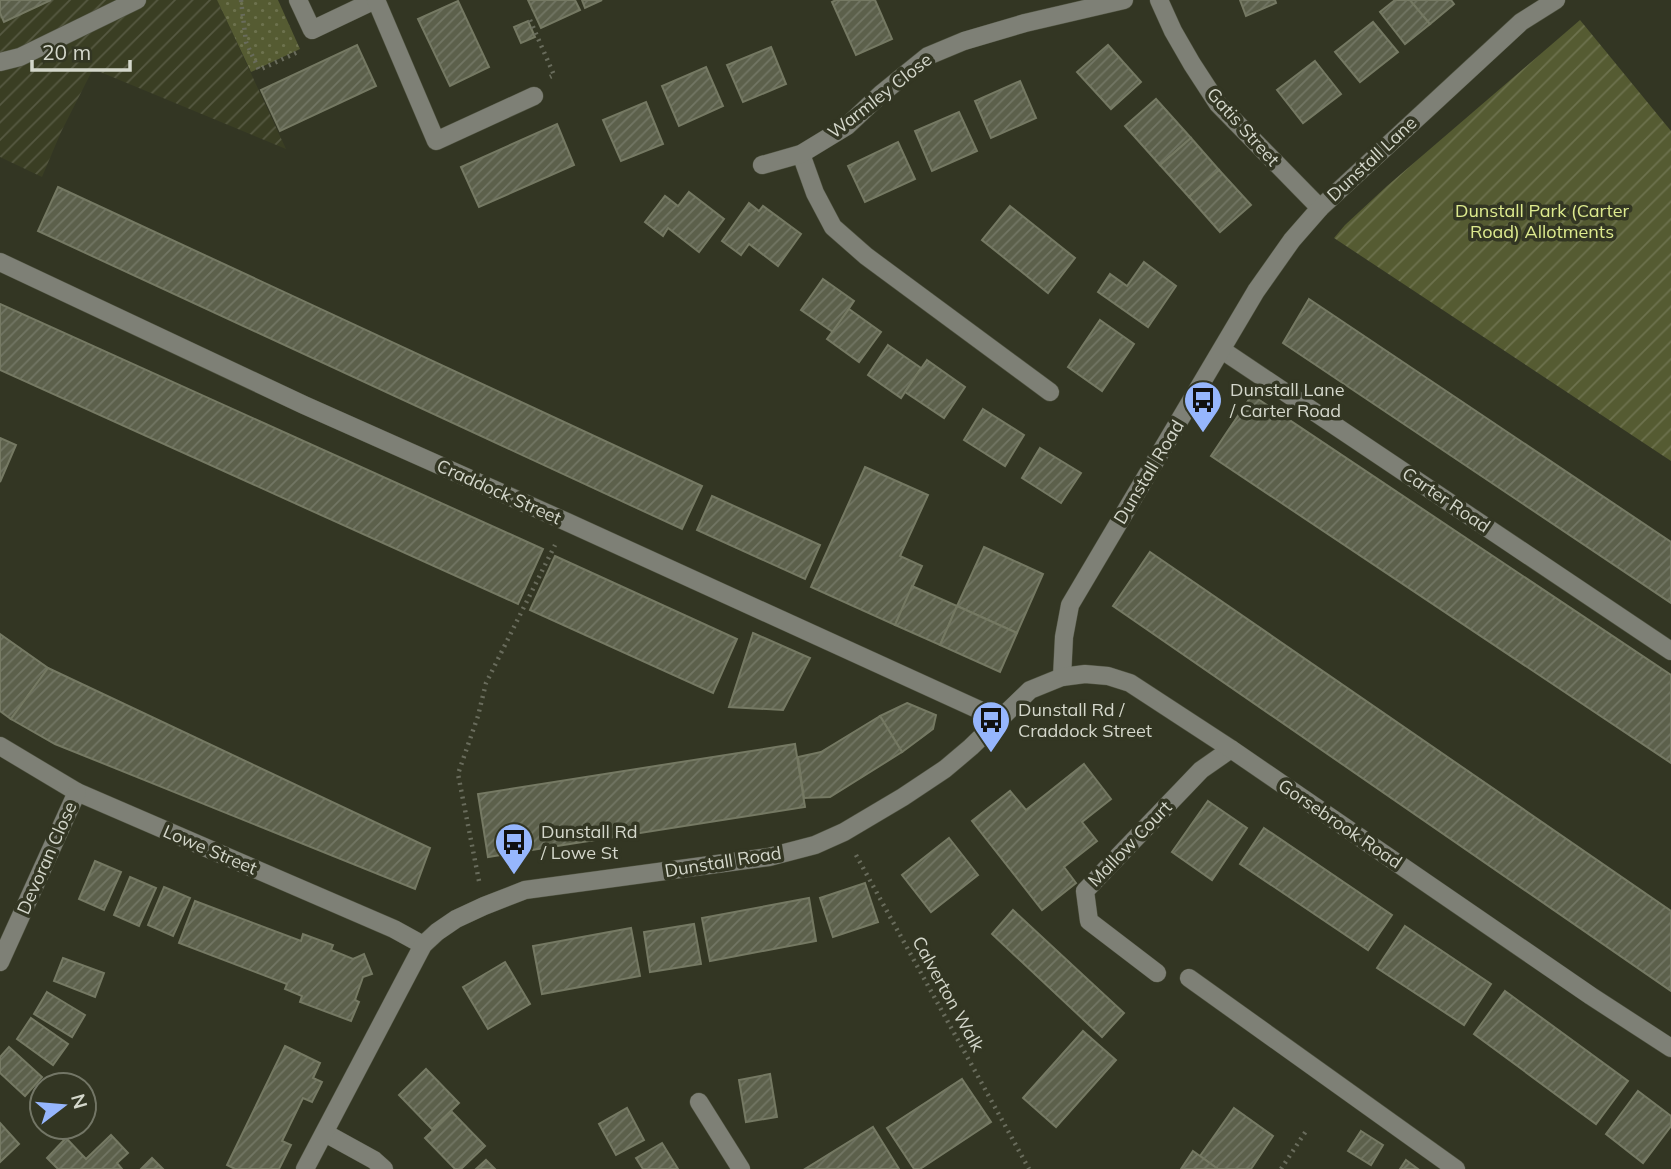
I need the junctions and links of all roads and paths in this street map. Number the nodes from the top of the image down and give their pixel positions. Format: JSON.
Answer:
{"nodes":[{"id":1,"x":137,"y":0,"type":"edge"},
{"id":2,"x":241,"y":0,"type":"edge"},
{"id":3,"x":298,"y":0,"type":"edge"},
{"id":4,"x":375,"y":0,"type":"edge"},
{"id":5,"x":1124,"y":0,"type":"edge"},
{"id":6,"x":1159,"y":0,"type":"edge"},
{"id":7,"x":1556,"y":0,"type":"edge"},
{"id":8,"x":530,"y":20,"type":"dead end"},
{"id":9,"x":312,"y":30,"type":"junction"},
{"id":10,"x":0,"y":62,"type":"edge"},
{"id":11,"x":534,"y":96,"type":"joint"},
{"id":12,"x":801,"y":154,"type":"junction"},
{"id":13,"x":762,"y":165,"type":"dead end"},
{"id":14,"x":1320,"y":208,"type":"junction"},
{"id":15,"x":0,"y":262,"type":"edge"},
{"id":16,"x":1222,"y":349,"type":"junction"},
{"id":17,"x":1050,"y":392,"type":"dead end"},
{"id":18,"x":567,"y":522,"type":"junction"},
{"id":19,"x":1671,"y":651,"type":"edge"},
{"id":20,"x":1062,"y":677,"type":"junction"},
{"id":21,"x":999,"y":719,"type":"junction"},
{"id":22,"x":0,"y":747,"type":"edge"},
{"id":23,"x":1231,"y":749,"type":"junction"},
{"id":24,"x":77,"y":792,"type":"junction"},
{"id":25,"x":844,"y":832,"type":"junction"},
{"id":26,"x":484,"y":906,"type":"junction"},
{"id":27,"x":424,"y":945,"type":"junction"},
{"id":28,"x":0,"y":962,"type":"edge"},
{"id":29,"x":1157,"y":973,"type":"dead end"},
{"id":30,"x":1189,"y":978,"type":"dead end"},
{"id":31,"x":1671,"y":1048,"type":"edge"},
{"id":32,"x":699,"y":1102,"type":"dead end"},
{"id":33,"x":1308,"y":1128,"type":"dead end"},
{"id":34,"x":326,"y":1133,"type":"junction"},
{"id":35,"x":305,"y":1169,"type":"edge"},
{"id":36,"x":384,"y":1169,"type":"edge"},
{"id":37,"x":741,"y":1169,"type":"edge"},
{"id":38,"x":1029,"y":1169,"type":"edge"},
{"id":39,"x":1281,"y":1169,"type":"edge"},
{"id":40,"x":1456,"y":1169,"type":"edge"}],
"edges":[{"from":1,"to":10,"type":"street"},
{"from":2,"to":9,"type":"path"},
{"from":3,"to":9,"type":"street"},
{"from":4,"to":9,"type":"street"},
{"from":4,"to":11,"type":"street"},
{"from":5,"to":12,"type":"street","name":"Warmley Close"},
{"from":6,"to":14,"type":"street","name":"Gatis Street"},
{"from":7,"to":14,"type":"street","name":"Dunstall Lane"},
{"from":8,"to":11,"type":"path"},
{"from":12,"to":13,"type":"street","name":"Warmley Close"},
{"from":12,"to":17,"type":"street"},
{"from":14,"to":16,"type":"street","name":"Dunstall Lane"},
{"from":15,"to":18,"type":"street","name":"Craddock Street"},
{"from":16,"to":19,"type":"street","name":"Carter Road"},
{"from":16,"to":20,"type":"street","name":"Dunstall Road"},
{"from":18,"to":21,"type":"street","name":"Craddock Street"},
{"from":18,"to":26,"type":"path"},
{"from":20,"to":21,"type":"street","name":"Gorsebrook Road"},
{"from":20,"to":23,"type":"street","name":"Gorsebrook Road"},
{"from":21,"to":25,"type":"street","name":"Dunstall Road"},
{"from":22,"to":24,"type":"street","name":"Lowe Street"},
{"from":23,"to":29,"type":"street","name":"Mallow Court"},
{"from":23,"to":31,"type":"street","name":"Gorsebrook Road"},
{"from":24,"to":27,"type":"street","name":"Lowe Street"},
{"from":24,"to":28,"type":"street","name":"Devoran Close"},
{"from":25,"to":26,"type":"street","name":"Dunstall Road"},
{"from":25,"to":38,"type":"path","name":"Calverton Walk"},
{"from":26,"to":27,"type":"street","name":"Dunstall Road"},
{"from":27,"to":34,"type":"street","name":"Dunstall Road"},
{"from":30,"to":40,"type":"street"},
{"from":32,"to":37,"type":"street"},
{"from":33,"to":39,"type":"path"},
{"from":34,"to":35,"type":"street","name":"Dunstall Road"},
{"from":34,"to":36,"type":"street"}]}
